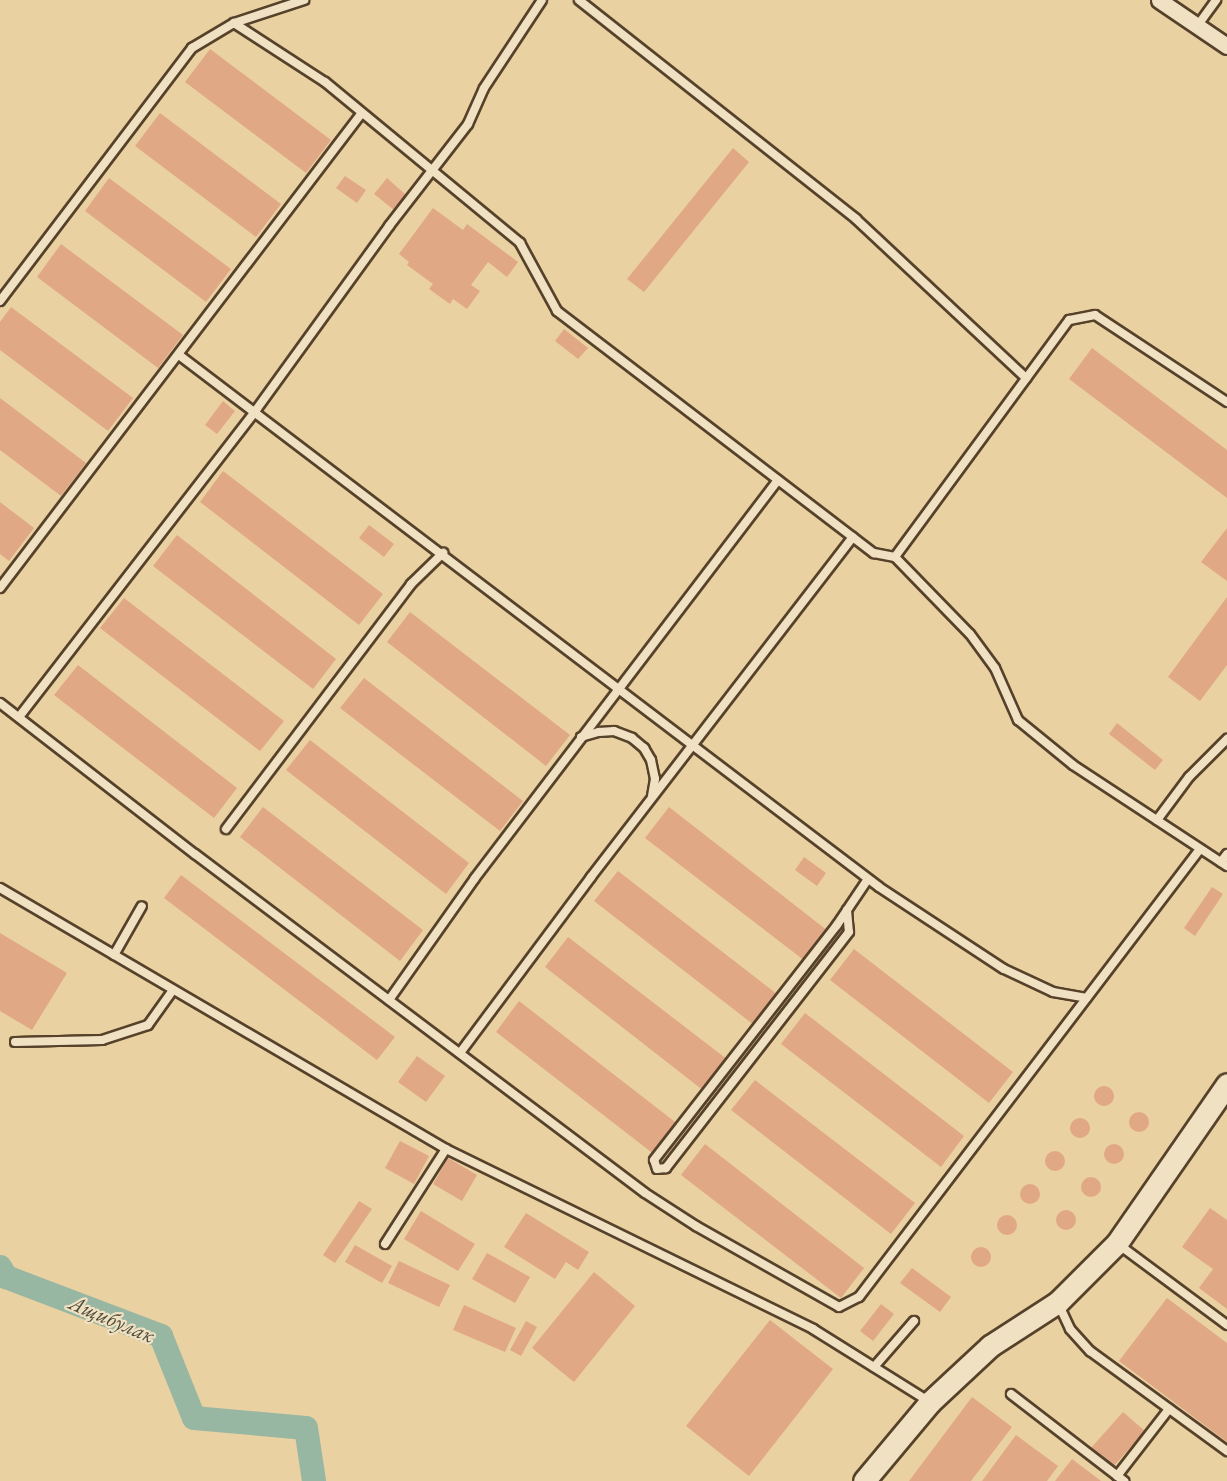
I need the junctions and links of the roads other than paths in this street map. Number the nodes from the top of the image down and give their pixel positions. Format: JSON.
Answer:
{"nodes":[{"id":1,"x":304,"y":0,"type":"edge"},
{"id":2,"x":542,"y":0,"type":"edge"},
{"id":3,"x":579,"y":0,"type":"edge"},
{"id":4,"x":1159,"y":0,"type":"edge"},
{"id":5,"x":1216,"y":0,"type":"edge"},
{"id":6,"x":234,"y":23,"type":"junction"},
{"id":7,"x":1198,"y":25,"type":"junction"},
{"id":8,"x":1227,"y":46,"type":"edge"},
{"id":9,"x":361,"y":114,"type":"junction"},
{"id":10,"x":432,"y":171,"type":"junction"},
{"id":11,"x":0,"y":301,"type":"edge"},
{"id":12,"x":179,"y":355,"type":"junction"},
{"id":13,"x":1026,"y":378,"type":"junction"},
{"id":14,"x":1227,"y":402,"type":"edge"},
{"id":15,"x":256,"y":410,"type":"junction"},
{"id":16,"x":778,"y":480,"type":"junction"},
{"id":17,"x":853,"y":537,"type":"junction"},
{"id":18,"x":443,"y":553,"type":"junction"},
{"id":19,"x":895,"y":556,"type":"junction"},
{"id":20,"x":0,"y":588,"type":"edge"},
{"id":21,"x":618,"y":688,"type":"junction"},
{"id":22,"x":0,"y":703,"type":"edge"},
{"id":23,"x":19,"y":717,"type":"junction"},
{"id":24,"x":581,"y":737,"type":"junction"},
{"id":25,"x":1227,"y":739,"type":"edge"},
{"id":26,"x":692,"y":745,"type":"junction"},
{"id":27,"x":652,"y":797,"type":"junction"},
{"id":28,"x":1157,"y":820,"type":"junction"},
{"id":29,"x":226,"y":829,"type":"dead end"},
{"id":30,"x":1200,"y":849,"type":"junction"},
{"id":31,"x":1227,"y":854,"type":"edge"},
{"id":32,"x":1224,"y":864,"type":"edge"},
{"id":33,"x":868,"y":879,"type":"junction"},
{"id":34,"x":0,"y":888,"type":"edge"},
{"id":35,"x":142,"y":906,"type":"dead end"},
{"id":36,"x":847,"y":910,"type":"junction"},
{"id":37,"x":114,"y":956,"type":"junction"},
{"id":38,"x":173,"y":990,"type":"junction"},
{"id":39,"x":1086,"y":998,"type":"junction"},
{"id":40,"x":389,"y":1000,"type":"junction"},
{"id":41,"x":15,"y":1042,"type":"dead end"},
{"id":42,"x":460,"y":1053,"type":"junction"},
{"id":43,"x":1227,"y":1084,"type":"edge"},
{"id":44,"x":446,"y":1149,"type":"junction"},
{"id":45,"x":1117,"y":1243,"type":"junction"},
{"id":46,"x":385,"y":1244,"type":"dead end"},
{"id":47,"x":1058,"y":1302,"type":"junction"},
{"id":48,"x":914,"y":1321,"type":"dead end"},
{"id":49,"x":1227,"y":1325,"type":"edge"},
{"id":50,"x":874,"y":1367,"type":"junction"},
{"id":51,"x":1011,"y":1394,"type":"dead end"},
{"id":52,"x":930,"y":1402,"type":"junction"},
{"id":53,"x":1169,"y":1408,"type":"junction"},
{"id":54,"x":1227,"y":1451,"type":"edge"},
{"id":55,"x":1120,"y":1479,"type":"edge"},
{"id":56,"x":867,"y":1480,"type":"edge"}],
"edges":[{"from":1,"to":6,"type":"lane"},
{"from":2,"to":10,"type":"lane"},
{"from":3,"to":13,"type":"lane"},
{"from":4,"to":7,"type":"street"},
{"from":5,"to":7,"type":"lane"},
{"from":6,"to":9,"type":"lane"},
{"from":6,"to":11,"type":"lane"},
{"from":7,"to":8,"type":"street"},
{"from":9,"to":10,"type":"lane"},
{"from":9,"to":12,"type":"lane"},
{"from":10,"to":15,"type":"lane"},
{"from":10,"to":16,"type":"lane"},
{"from":12,"to":15,"type":"lane"},
{"from":12,"to":20,"type":"lane"},
{"from":13,"to":14,"type":"lane"},
{"from":13,"to":19,"type":"lane"},
{"from":15,"to":18,"type":"lane"},
{"from":15,"to":23,"type":"lane"},
{"from":16,"to":17,"type":"lane"},
{"from":16,"to":21,"type":"lane"},
{"from":17,"to":19,"type":"lane"},
{"from":17,"to":26,"type":"lane"},
{"from":18,"to":21,"type":"lane"},
{"from":18,"to":29,"type":"lane"},
{"from":19,"to":28,"type":"lane"},
{"from":21,"to":24,"type":"lane"},
{"from":21,"to":26,"type":"lane"},
{"from":22,"to":23,"type":"lane"},
{"from":23,"to":40,"type":"lane"},
{"from":24,"to":27,"type":"lane"},
{"from":24,"to":40,"type":"lane"},
{"from":25,"to":28,"type":"lane"},
{"from":26,"to":27,"type":"lane"},
{"from":26,"to":33,"type":"lane"},
{"from":27,"to":42,"type":"lane"},
{"from":28,"to":30,"type":"lane"},
{"from":30,"to":32,"type":"lane"},
{"from":30,"to":39,"type":"lane"},
{"from":31,"to":32,"type":"lane"},
{"from":33,"to":36,"type":"lane"},
{"from":33,"to":39,"type":"lane"},
{"from":34,"to":37,"type":"lane"},
{"from":35,"to":37,"type":"lane"},
{"from":36,"to":36,"type":"lane"},
{"from":37,"to":38,"type":"lane"},
{"from":38,"to":41,"type":"lane"},
{"from":38,"to":44,"type":"lane"},
{"from":39,"to":42,"type":"lane"},
{"from":40,"to":42,"type":"lane"},
{"from":43,"to":45,"type":"main road"},
{"from":44,"to":46,"type":"lane"},
{"from":44,"to":50,"type":"lane"},
{"from":45,"to":47,"type":"main road"},
{"from":45,"to":49,"type":"lane"},
{"from":47,"to":52,"type":"main road"},
{"from":47,"to":53,"type":"lane"},
{"from":48,"to":50,"type":"lane"},
{"from":50,"to":52,"type":"lane"},
{"from":51,"to":55,"type":"lane"},
{"from":52,"to":56,"type":"main road"},
{"from":53,"to":54,"type":"lane"},
{"from":53,"to":55,"type":"lane"}]}
